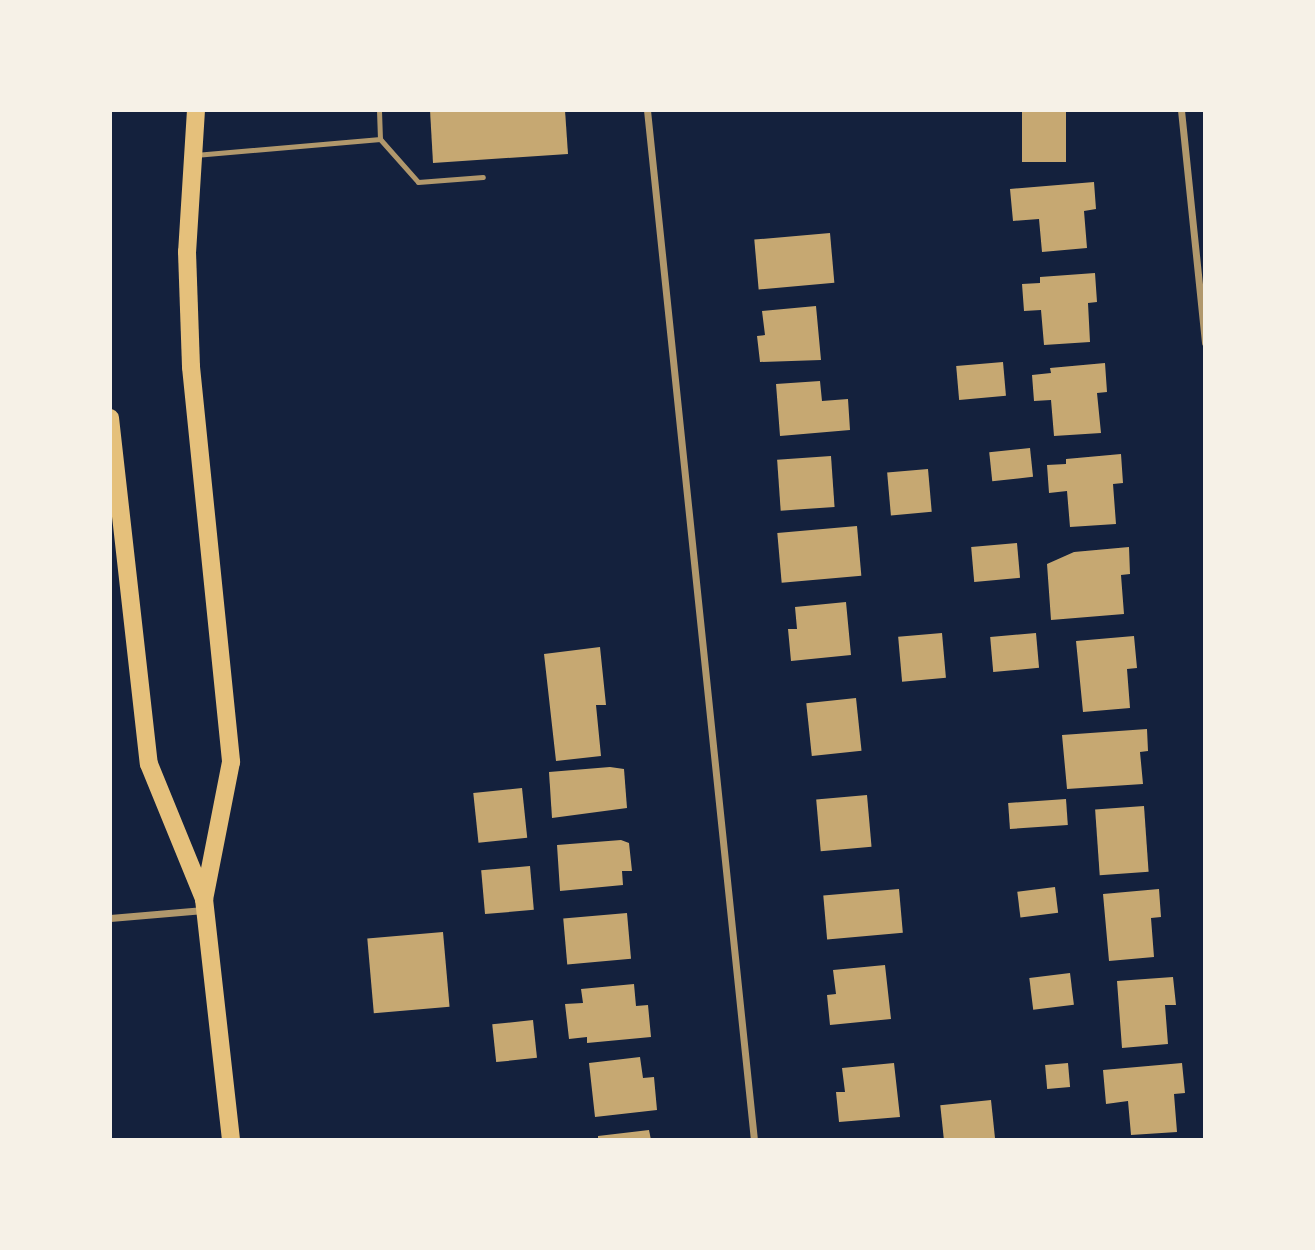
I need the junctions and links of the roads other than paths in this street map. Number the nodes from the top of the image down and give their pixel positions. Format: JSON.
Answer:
{"nodes":[{"id":1,"x":196,"y":110,"type":"edge"},
{"id":2,"x":379,"y":110,"type":"edge"},
{"id":3,"x":647,"y":110,"type":"edge"},
{"id":4,"x":1181,"y":110,"type":"edge"},
{"id":5,"x":380,"y":139,"type":"junction"},
{"id":6,"x":192,"y":156,"type":"junction"},
{"id":7,"x":483,"y":177,"type":"dead end"},
{"id":8,"x":1205,"y":343,"type":"edge"},
{"id":9,"x":110,"y":418,"type":"edge"},
{"id":10,"x":204,"y":904,"type":"junction"},
{"id":11,"x":110,"y":918,"type":"edge"},
{"id":12,"x":231,"y":1140,"type":"edge"},
{"id":13,"x":754,"y":1140,"type":"edge"}],
"edges":[{"from":1,"to":6,"type":"main road"},
{"from":2,"to":5,"type":"lane"},
{"from":3,"to":13,"type":"street"},
{"from":4,"to":8,"type":"street"},
{"from":5,"to":6,"type":"lane"},
{"from":5,"to":7,"type":"lane"},
{"from":6,"to":10,"type":"main road"},
{"from":9,"to":10,"type":"main road"},
{"from":10,"to":11,"type":"street"},
{"from":10,"to":12,"type":"main road"}]}
